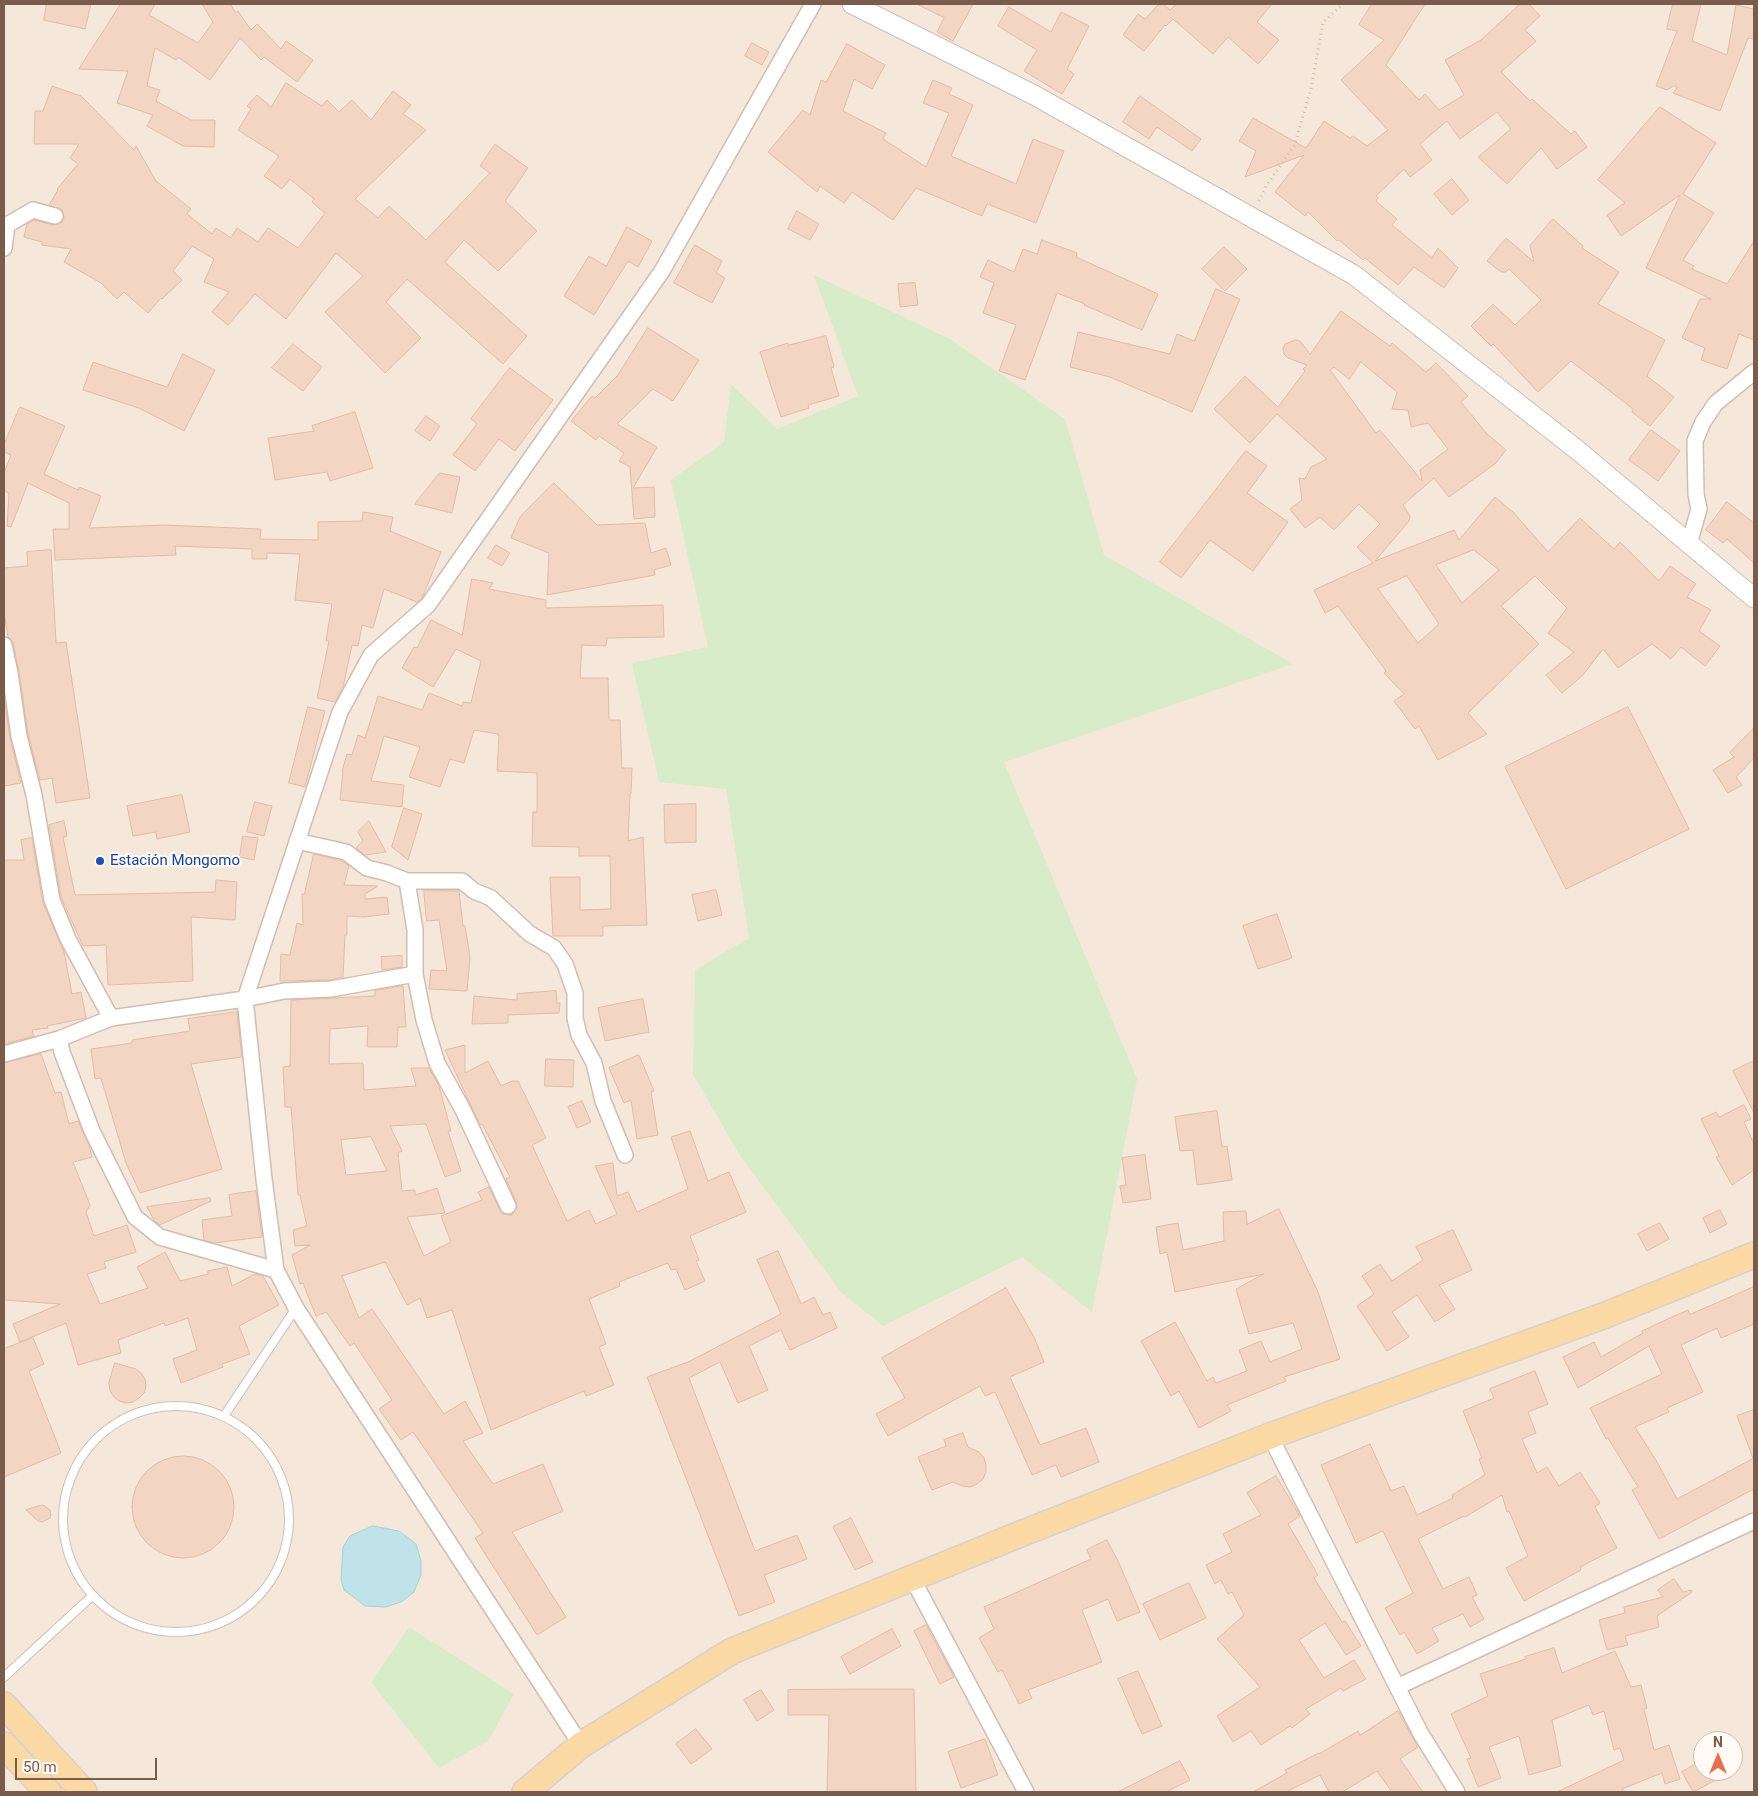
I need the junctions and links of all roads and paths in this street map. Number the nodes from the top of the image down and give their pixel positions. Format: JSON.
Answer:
{"nodes":[{"id":1,"x":813,"y":4,"type":"edge"},
{"id":2,"x":852,"y":4,"type":"edge"},
{"id":3,"x":1343,"y":4,"type":"edge"},
{"id":4,"x":55,"y":216,"type":"dead end"},
{"id":5,"x":1252,"y":218,"type":"junction"},
{"id":6,"x":4,"y":248,"type":"edge"},
{"id":7,"x":1754,"y":372,"type":"edge"},
{"id":8,"x":1690,"y":544,"type":"junction"},
{"id":9,"x":1754,"y":598,"type":"edge"},
{"id":10,"x":4,"y":645,"type":"edge"},
{"id":11,"x":297,"y":840,"type":"junction"},
{"id":12,"x":407,"y":881,"type":"junction"},
{"id":13,"x":416,"y":974,"type":"junction"},
{"id":14,"x":245,"y":999,"type":"junction"},
{"id":15,"x":111,"y":1018,"type":"junction"},
{"id":16,"x":60,"y":1039,"type":"junction"},
{"id":17,"x":4,"y":1054,"type":"edge"},
{"id":18,"x":625,"y":1155,"type":"dead end"},
{"id":19,"x":508,"y":1206,"type":"dead end"},
{"id":20,"x":1754,"y":1255,"type":"edge"},
{"id":21,"x":276,"y":1270,"type":"junction"},
{"id":22,"x":296,"y":1308,"type":"junction"},
{"id":23,"x":224,"y":1416,"type":"junction"},
{"id":24,"x":1270,"y":1436,"type":"junction"},
{"id":25,"x":1754,"y":1521,"type":"edge"},
{"id":26,"x":912,"y":1578,"type":"junction"},
{"id":27,"x":92,"y":1596,"type":"junction"},
{"id":28,"x":4,"y":1677,"type":"edge"},
{"id":29,"x":1398,"y":1687,"type":"junction"},
{"id":30,"x":4,"y":1705,"type":"edge"},
{"id":31,"x":4,"y":1745,"type":"edge"},
{"id":32,"x":581,"y":1745,"type":"junction"},
{"id":33,"x":48,"y":1792,"type":"edge"},
{"id":34,"x":84,"y":1792,"type":"edge"},
{"id":35,"x":525,"y":1792,"type":"edge"},
{"id":36,"x":1026,"y":1792,"type":"edge"},
{"id":37,"x":1457,"y":1792,"type":"edge"}],
"edges":[{"from":1,"to":11,"type":"street"},
{"from":2,"to":5,"type":"street"},
{"from":3,"to":5,"type":"path"},
{"from":4,"to":6,"type":"street"},
{"from":5,"to":8,"type":"street"},
{"from":7,"to":8,"type":"street"},
{"from":8,"to":9,"type":"street"},
{"from":10,"to":15,"type":"street"},
{"from":11,"to":12,"type":"street"},
{"from":11,"to":14,"type":"street"},
{"from":12,"to":13,"type":"street"},
{"from":12,"to":18,"type":"street"},
{"from":13,"to":14,"type":"street"},
{"from":13,"to":19,"type":"street"},
{"from":14,"to":15,"type":"street"},
{"from":14,"to":21,"type":"street"},
{"from":15,"to":16,"type":"street"},
{"from":16,"to":17,"type":"street"},
{"from":16,"to":21,"type":"street"},
{"from":20,"to":24,"type":"main road"},
{"from":21,"to":22,"type":"street"},
{"from":22,"to":23,"type":"lane"},
{"from":22,"to":32,"type":"street"},
{"from":23,"to":27,"type":"lane"},
{"from":23,"to":27,"type":"lane"},
{"from":24,"to":26,"type":"main road"},
{"from":24,"to":29,"type":"street"},
{"from":25,"to":29,"type":"street"},
{"from":26,"to":32,"type":"main road"},
{"from":26,"to":36,"type":"street"},
{"from":27,"to":28,"type":"lane"},
{"from":29,"to":37,"type":"street"},
{"from":30,"to":34,"type":"main road"},
{"from":31,"to":33,"type":"main road"},
{"from":32,"to":35,"type":"main road"}]}
